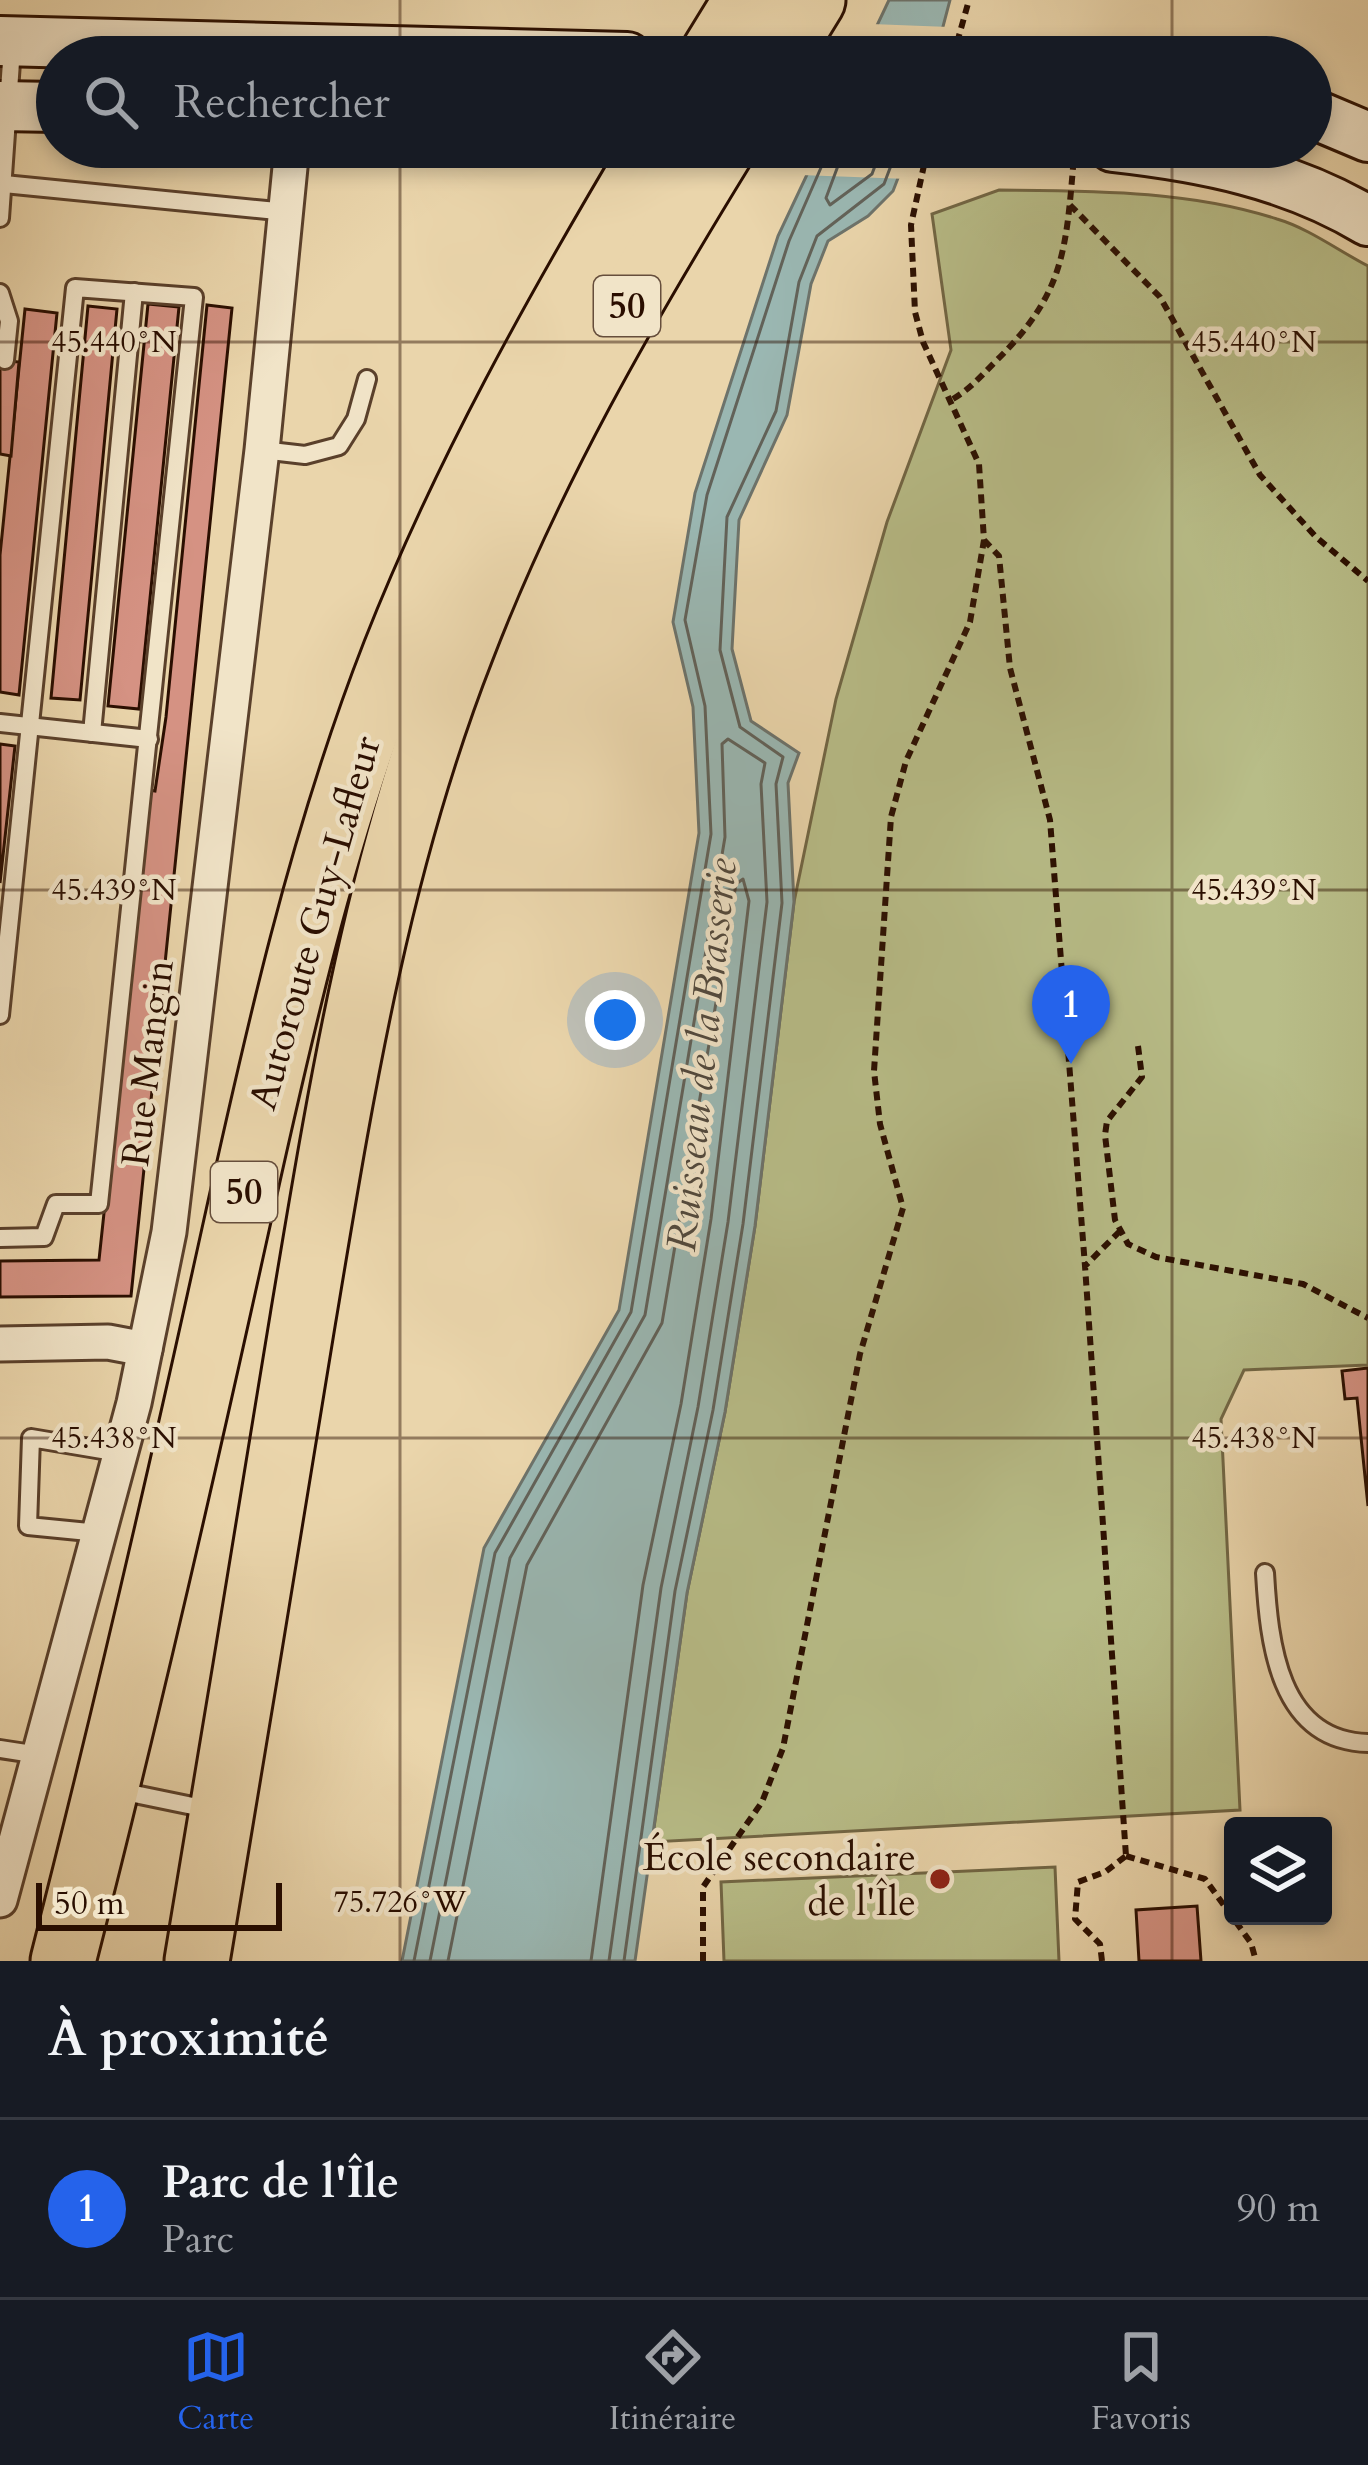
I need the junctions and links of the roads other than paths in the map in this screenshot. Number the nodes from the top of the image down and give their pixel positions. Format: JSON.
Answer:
{"nodes":[{"id":1,"x":746,"y":0,"type":"edge"},
{"id":2,"x":813,"y":0,"type":"edge"},
{"id":3,"x":723,"y":36,"type":"edge"},
{"id":4,"x":791,"y":36,"type":"edge"},
{"id":5,"x":6,"y":41,"type":"edge"},
{"id":6,"x":36,"y":42,"type":"edge"},
{"id":7,"x":5,"y":106,"type":"edge"},
{"id":8,"x":36,"y":107,"type":"edge"},
{"id":9,"x":1332,"y":122,"type":"edge"},
{"id":10,"x":1368,"y":137,"type":"edge"},
{"id":11,"x":290,"y":168,"type":"edge"},
{"id":12,"x":643,"y":168,"type":"edge"},
{"id":13,"x":710,"y":168,"type":"edge"},
{"id":14,"x":1236,"y":168,"type":"edge"},
{"id":15,"x":4,"y":184,"type":"junction"},
{"id":16,"x":287,"y":212,"type":"junction"},
{"id":17,"x":0,"y":218,"type":"edge"},
{"id":18,"x":1368,"y":221,"type":"edge"},
{"id":19,"x":134,"y":292,"type":"junction"},
{"id":20,"x":0,"y":293,"type":"edge"},
{"id":21,"x":5,"y":360,"type":"dead end"},
{"id":22,"x":367,"y":380,"type":"dead end"},
{"id":23,"x":262,"y":450,"type":"junction"},
{"id":24,"x":514,"y":456,"type":"junction"},
{"id":25,"x":0,"y":723,"type":"edge"},
{"id":26,"x":30,"y":726,"type":"junction"},
{"id":27,"x":92,"y":733,"type":"junction"},
{"id":28,"x":148,"y":739,"type":"junction"},
{"id":29,"x":0,"y":1015,"type":"edge"},
{"id":30,"x":0,"y":1238,"type":"edge"},
{"id":31,"x":0,"y":1344,"type":"edge"},
{"id":32,"x":145,"y":1349,"type":"junction"},
{"id":33,"x":120,"y":1453,"type":"junction"},
{"id":34,"x":99,"y":1533,"type":"junction"},
{"id":35,"x":1265,"y":1573,"type":"dead end"},
{"id":36,"x":1368,"y":1743,"type":"edge"},
{"id":37,"x":0,"y":1749,"type":"edge"},
{"id":38,"x":39,"y":1755,"type":"junction"},
{"id":39,"x":107,"y":1788,"type":"junction"},
{"id":40,"x":222,"y":1812,"type":"junction"},
{"id":41,"x":2,"y":1886,"type":"edge"},
{"id":42,"x":62,"y":1961,"type":"edge"},
{"id":43,"x":197,"y":1961,"type":"edge"}],
"edges":[{"from":1,"to":3,"type":"highway"},
{"from":2,"to":4,"type":"highway"},
{"from":5,"to":6,"type":"main road"},
{"from":5,"to":7,"type":"lane"},
{"from":7,"to":8,"type":"main road"},
{"from":7,"to":15,"type":"lane"},
{"from":9,"to":10,"type":"main road"},
{"from":11,"to":16,"type":"street","name":"Rue Mangin"},
{"from":12,"to":24,"type":"highway","name":"Autoroute Guy-Lafleur","number":"50"},
{"from":13,"to":24,"type":"highway","name":"Autoroute Guy-Lafleur","number":"50"},
{"from":14,"to":18,"type":"main road"},
{"from":15,"to":16,"type":"lane"},
{"from":15,"to":17,"type":"lane"},
{"from":16,"to":23,"type":"street","name":"Rue Mangin"},
{"from":19,"to":26,"type":"lane"},
{"from":19,"to":27,"type":"lane"},
{"from":19,"to":28,"type":"lane"},
{"from":20,"to":21,"type":"lane"},
{"from":22,"to":23,"type":"lane"},
{"from":23,"to":32,"type":"street","name":"Rue Mangin"},
{"from":24,"to":39,"type":"highway","name":"Autoroute Guy-Lafleur","number":"50"},
{"from":24,"to":40,"type":"highway","name":"Autoroute Guy-Lafleur","number":"50"},
{"from":25,"to":26,"type":"lane"},
{"from":26,"to":27,"type":"lane"},
{"from":26,"to":29,"type":"lane"},
{"from":27,"to":28,"type":"lane"},
{"from":28,"to":30,"type":"lane"},
{"from":31,"to":32,"type":"street"},
{"from":32,"to":33,"type":"street","name":"Rue Mangin"},
{"from":33,"to":34,"type":"street","name":"Rue Mangin"},
{"from":33,"to":34,"type":"lane"},
{"from":34,"to":38,"type":"street","name":"Rue Mangin"},
{"from":35,"to":36,"type":"lane"},
{"from":37,"to":38,"type":"lane"},
{"from":38,"to":41,"type":"street","name":"Rue Mangin"},
{"from":39,"to":40,"type":"lane"},
{"from":39,"to":42,"type":"highway","name":"Autoroute Guy-Lafleur","number":"50"},
{"from":40,"to":43,"type":"highway","name":"Autoroute Guy-Lafleur","number":"50"}]}
